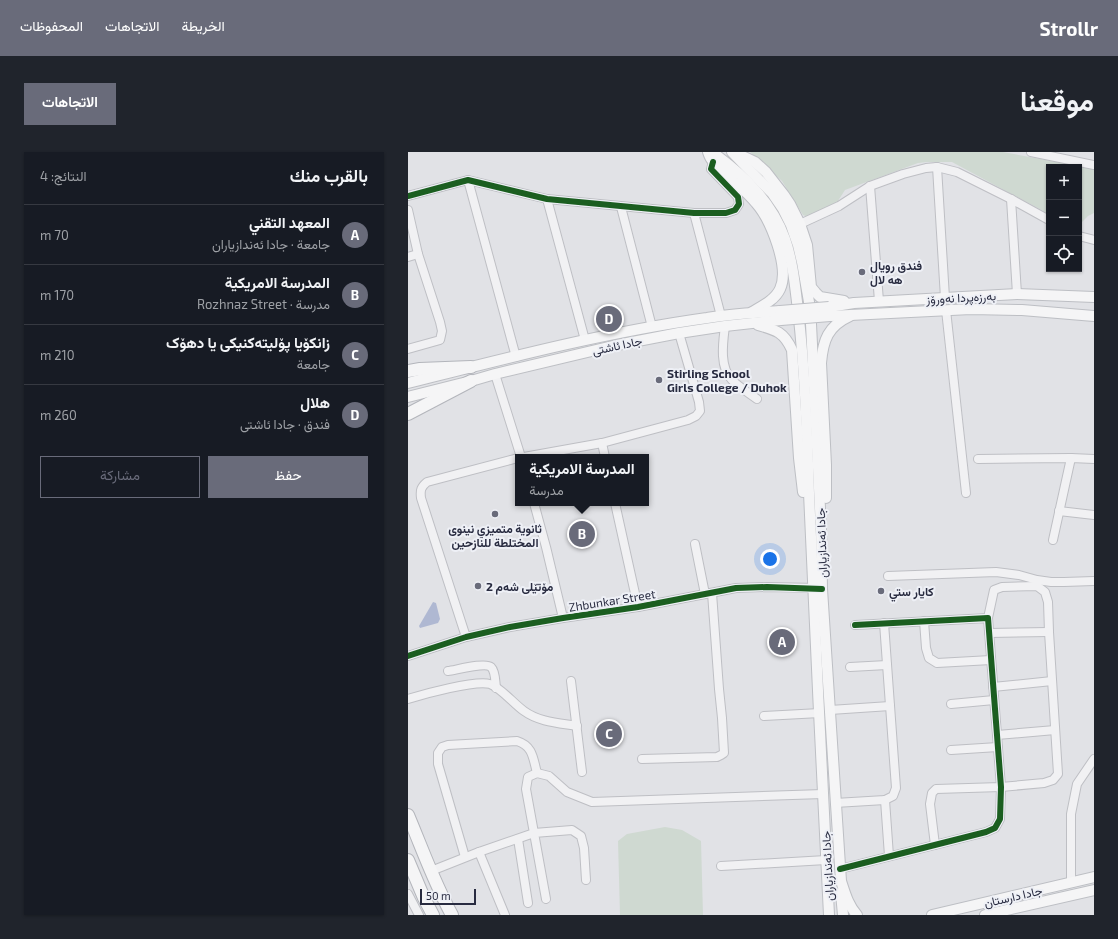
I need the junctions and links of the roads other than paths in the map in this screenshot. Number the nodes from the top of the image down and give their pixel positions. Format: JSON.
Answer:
{"nodes":[{"id":1,"x":708,"y":152,"type":"edge"},
{"id":2,"x":732,"y":152,"type":"edge"},
{"id":3,"x":735,"y":152,"type":"edge"},
{"id":4,"x":1031,"y":152,"type":"edge"},
{"id":5,"x":712,"y":157,"type":"edge"},
{"id":6,"x":1094,"y":165,"type":"edge"},
{"id":7,"x":937,"y":167,"type":"junction"},
{"id":8,"x":468,"y":180,"type":"junction"},
{"id":9,"x":870,"y":186,"type":"junction"},
{"id":10,"x":408,"y":196,"type":"edge"},
{"id":11,"x":1011,"y":198,"type":"junction"},
{"id":12,"x":547,"y":199,"type":"junction"},
{"id":13,"x":621,"y":207,"type":"junction"},
{"id":14,"x":408,"y":210,"type":"edge"},
{"id":15,"x":694,"y":213,"type":"junction"},
{"id":16,"x":1046,"y":218,"type":"edge"},
{"id":17,"x":800,"y":224,"type":"junction"},
{"id":18,"x":1082,"y":237,"type":"edge"},
{"id":19,"x":1094,"y":240,"type":"edge"},
{"id":20,"x":418,"y":254,"type":"junction"},
{"id":21,"x":408,"y":257,"type":"edge"},
{"id":22,"x":1016,"y":294,"type":"junction"},
{"id":23,"x":1094,"y":297,"type":"edge"},
{"id":24,"x":945,"y":298,"type":"junction"},
{"id":25,"x":880,"y":301,"type":"junction"},
{"id":26,"x":854,"y":303,"type":"junction"},
{"id":27,"x":946,"y":310,"type":"junction"},
{"id":28,"x":829,"y":311,"type":"junction"},
{"id":29,"x":851,"y":315,"type":"junction"},
{"id":30,"x":721,"y":316,"type":"junction"},
{"id":31,"x":1094,"y":316,"type":"edge"},
{"id":32,"x":750,"y":318,"type":"junction"},
{"id":33,"x":725,"y":326,"type":"junction"},
{"id":34,"x":652,"y":327,"type":"junction"},
{"id":35,"x":679,"y":333,"type":"junction"},
{"id":36,"x":585,"y":340,"type":"junction"},
{"id":37,"x":408,"y":349,"type":"edge"},
{"id":38,"x":516,"y":357,"type":"junction"},
{"id":39,"x":471,"y":367,"type":"junction"},
{"id":40,"x":408,"y":371,"type":"edge"},
{"id":41,"x":495,"y":374,"type":"junction"},
{"id":42,"x":471,"y":381,"type":"junction"},
{"id":43,"x":408,"y":383,"type":"edge"},
{"id":44,"x":408,"y":397,"type":"edge"},
{"id":45,"x":757,"y":399,"type":"dead end"},
{"id":46,"x":408,"y":414,"type":"edge"},
{"id":47,"x":602,"y":443,"type":"junction"},
{"id":48,"x":518,"y":454,"type":"edge"},
{"id":49,"x":541,"y":454,"type":"edge"},
{"id":50,"x":604,"y":454,"type":"edge"},
{"id":51,"x":1072,"y":458,"type":"junction"},
{"id":52,"x":515,"y":459,"type":"edge"},
{"id":53,"x":978,"y":459,"type":"dead end"},
{"id":54,"x":1094,"y":459,"type":"edge"},
{"id":55,"x":966,"y":493,"type":"dead end"},
{"id":56,"x":535,"y":506,"type":"edge"},
{"id":57,"x":616,"y":506,"type":"edge"},
{"id":58,"x":1059,"y":511,"type":"junction"},
{"id":59,"x":1094,"y":515,"type":"edge"},
{"id":60,"x":821,"y":529,"type":"junction"},
{"id":61,"x":811,"y":530,"type":"junction"},
{"id":62,"x":1053,"y":540,"type":"dead end"},
{"id":63,"x":695,"y":544,"type":"dead end"},
{"id":64,"x":888,"y":576,"type":"dead end"},
{"id":65,"x":1094,"y":581,"type":"edge"},
{"id":66,"x":818,"y":588,"type":"junction"},
{"id":67,"x":709,"y":594,"type":"junction"},
{"id":68,"x":638,"y":608,"type":"junction"},
{"id":69,"x":563,"y":618,"type":"junction"},
{"id":70,"x":988,"y":618,"type":"junction"},
{"id":71,"x":924,"y":620,"type":"junction"},
{"id":72,"x":884,"y":623,"type":"junction"},
{"id":73,"x":855,"y":625,"type":"dead end"},
{"id":74,"x":1049,"y":632,"type":"junction"},
{"id":75,"x":989,"y":633,"type":"junction"},
{"id":76,"x":466,"y":638,"type":"junction"},
{"id":77,"x":408,"y":656,"type":"edge"},
{"id":78,"x":991,"y":660,"type":"junction"},
{"id":79,"x":887,"y":665,"type":"junction"},
{"id":80,"x":850,"y":668,"type":"dead end"},
{"id":81,"x":448,"y":671,"type":"dead end"},
{"id":82,"x":571,"y":681,"type":"dead end"},
{"id":83,"x":1052,"y":681,"type":"junction"},
{"id":84,"x":993,"y":687,"type":"junction"},
{"id":85,"x":496,"y":688,"type":"junction"},
{"id":86,"x":408,"y":699,"type":"edge"},
{"id":87,"x":994,"y":700,"type":"junction"},
{"id":88,"x":951,"y":704,"type":"dead end"},
{"id":89,"x":890,"y":706,"type":"junction"},
{"id":90,"x":830,"y":710,"type":"junction"},
{"id":91,"x":820,"y":713,"type":"junction"},
{"id":92,"x":764,"y":716,"type":"dead end"},
{"id":93,"x":577,"y":726,"type":"junction"},
{"id":94,"x":1055,"y":730,"type":"junction"},
{"id":95,"x":997,"y":735,"type":"junction"},
{"id":96,"x":998,"y":747,"type":"junction"},
{"id":97,"x":951,"y":750,"type":"dead end"},
{"id":98,"x":642,"y":759,"type":"dead end"},
{"id":99,"x":1094,"y":759,"type":"edge"},
{"id":100,"x":582,"y":772,"type":"dead end"},
{"id":101,"x":537,"y":773,"type":"junction"},
{"id":102,"x":1001,"y":787,"type":"junction"},
{"id":103,"x":823,"y":794,"type":"junction"},
{"id":104,"x":885,"y":800,"type":"junction"},
{"id":105,"x":835,"y":803,"type":"junction"},
{"id":106,"x":408,"y":815,"type":"edge"},
{"id":107,"x":534,"y":833,"type":"junction"},
{"id":108,"x":518,"y":839,"type":"junction"},
{"id":109,"x":935,"y":845,"type":"junction"},
{"id":110,"x":479,"y":852,"type":"junction"},
{"id":111,"x":889,"y":856,"type":"junction"},
{"id":112,"x":465,"y":857,"type":"junction"},
{"id":113,"x":826,"y":860,"type":"junction"},
{"id":114,"x":408,"y":863,"type":"edge"},
{"id":115,"x":721,"y":866,"type":"dead end"},
{"id":116,"x":840,"y":869,"type":"junction"},
{"id":117,"x":431,"y":871,"type":"junction"},
{"id":118,"x":1094,"y":877,"type":"edge"},
{"id":119,"x":586,"y":880,"type":"dead end"},
{"id":120,"x":841,"y":881,"type":"junction"},
{"id":121,"x":1071,"y":882,"type":"junction"},
{"id":122,"x":1094,"y":890,"type":"edge"},
{"id":123,"x":408,"y":894,"type":"edge"},
{"id":124,"x":1001,"y":898,"type":"junction"},
{"id":125,"x":546,"y":899,"type":"dead end"},
{"id":126,"x":528,"y":903,"type":"dead end"},
{"id":127,"x":1004,"y":911,"type":"junction"},
{"id":128,"x":419,"y":915,"type":"edge"},
{"id":129,"x":433,"y":915,"type":"edge"},
{"id":130,"x":452,"y":915,"type":"edge"},
{"id":131,"x":504,"y":915,"type":"edge"},
{"id":132,"x":829,"y":915,"type":"edge"},
{"id":133,"x":843,"y":915,"type":"edge"},
{"id":134,"x":857,"y":915,"type":"edge"},
{"id":135,"x":932,"y":915,"type":"edge"},
{"id":136,"x":985,"y":915,"type":"edge"}],
"edges":[{"from":1,"to":5,"type":"main road"},
{"from":2,"to":60,"type":"main road","name":"جادا ئەندازیاران"},
{"from":3,"to":17,"type":"main road"},
{"from":4,"to":6,"type":"street"},
{"from":5,"to":15,"type":"street"},
{"from":5,"to":32,"type":"main road"},
{"from":5,"to":61,"type":"main road","name":"جادا ئەندازیاران"},
{"from":7,"to":9,"type":"street"},
{"from":7,"to":11,"type":"street"},
{"from":7,"to":24,"type":"street"},
{"from":8,"to":10,"type":"street"},
{"from":8,"to":12,"type":"street"},
{"from":8,"to":38,"type":"street"},
{"from":9,"to":17,"type":"street"},
{"from":9,"to":25,"type":"street"},
{"from":11,"to":16,"type":"street"},
{"from":11,"to":22,"type":"street"},
{"from":12,"to":13,"type":"street"},
{"from":12,"to":36,"type":"street"},
{"from":13,"to":15,"type":"street"},
{"from":13,"to":34,"type":"street"},
{"from":14,"to":20,"type":"street"},
{"from":15,"to":30,"type":"street"},
{"from":17,"to":26,"type":"main road"},
{"from":18,"to":19,"type":"street"},
{"from":20,"to":21,"type":"street"},
{"from":20,"to":37,"type":"street"},
{"from":22,"to":23,"type":"main road","name":"بەرزەپردا نەورۆز"},
{"from":22,"to":24,"type":"main road","name":"بەرزەپردا نەورۆز"},
{"from":24,"to":25,"type":"main road","name":"بەرزەپردا نەورۆز"},
{"from":25,"to":26,"type":"main road","name":"بەرزەپردا نەورۆز"},
{"from":26,"to":28,"type":"main road","name":"بەرزەپردا نەورۆز"},
{"from":27,"to":29,"type":"main road","name":"بەرزەپردا نەورۆز"},
{"from":27,"to":31,"type":"main road","name":"بەرزەپردا نەورۆز"},
{"from":27,"to":55,"type":"street"},
{"from":28,"to":29,"type":"main road","name":"بەرزەپردا نەورۆز"},
{"from":28,"to":32,"type":"main road","name":"جادا ئاشتی","bridge":true},
{"from":29,"to":60,"type":"main road"},
{"from":30,"to":32,"type":"main road","name":"جادا ئاشتی"},
{"from":30,"to":34,"type":"main road","name":"جادا ئاشتی"},
{"from":32,"to":33,"type":"main road","name":"جادا ئاشتی"},
{"from":32,"to":61,"type":"main road"},
{"from":33,"to":35,"type":"main road","name":"جادا ئاشتی"},
{"from":33,"to":45,"type":"street"},
{"from":34,"to":36,"type":"main road","name":"جادا ئاشتی"},
{"from":35,"to":41,"type":"main road","name":"جادا ئاشتی"},
{"from":35,"to":47,"type":"street"},
{"from":36,"to":38,"type":"main road","name":"جادا ئاشتی"},
{"from":38,"to":39,"type":"main road","name":"جادا ئاشتی"},
{"from":39,"to":40,"type":"highway"},
{"from":39,"to":43,"type":"main road","name":"جادا ئاشتی"},
{"from":41,"to":42,"type":"main road","name":"جادا ئاشتی"},
{"from":41,"to":48,"type":"street"},
{"from":42,"to":44,"type":"main road","name":"جادا ئاشتی"},
{"from":42,"to":46,"type":"highway"},
{"from":47,"to":49,"type":"street"},
{"from":47,"to":50,"type":"street"},
{"from":51,"to":53,"type":"street"},
{"from":51,"to":54,"type":"street"},
{"from":51,"to":58,"type":"street"},
{"from":52,"to":76,"type":"street"},
{"from":56,"to":69,"type":"street"},
{"from":57,"to":68,"type":"street"},
{"from":58,"to":59,"type":"street"},
{"from":58,"to":62,"type":"street"},
{"from":60,"to":66,"type":"main road","name":"جادا ئەندازیاران"},
{"from":61,"to":66,"type":"main road","name":"جادا ئەندازیاران"},
{"from":63,"to":67,"type":"street"},
{"from":64,"to":65,"type":"street"},
{"from":66,"to":67,"type":"street","name":"Zhbunkar Street"},
{"from":66,"to":90,"type":"main road","name":"جادا ئەندازیاران"},
{"from":66,"to":91,"type":"main road","name":"جادا ئەندازیاران"},
{"from":67,"to":68,"type":"street","name":"Zhbunkar Street"},
{"from":67,"to":98,"type":"street"},
{"from":68,"to":69,"type":"street","name":"Zhbunkar Street"},
{"from":69,"to":76,"type":"street","name":"Zhbunkar Street"},
{"from":70,"to":71,"type":"street"},
{"from":70,"to":74,"type":"street"},
{"from":70,"to":75,"type":"street"},
{"from":71,"to":72,"type":"street"},
{"from":71,"to":78,"type":"street"},
{"from":72,"to":73,"type":"street"},
{"from":72,"to":79,"type":"street"},
{"from":74,"to":75,"type":"street"},
{"from":74,"to":83,"type":"street"},
{"from":75,"to":78,"type":"street"},
{"from":76,"to":77,"type":"street","name":"Zhbunkar Street"},
{"from":78,"to":84,"type":"street"},
{"from":79,"to":80,"type":"street"},
{"from":79,"to":89,"type":"street"},
{"from":81,"to":85,"type":"street"},
{"from":82,"to":93,"type":"street"},
{"from":83,"to":84,"type":"street"},
{"from":83,"to":94,"type":"street"},
{"from":84,"to":87,"type":"street"},
{"from":85,"to":86,"type":"street"},
{"from":85,"to":93,"type":"street"},
{"from":87,"to":88,"type":"street"},
{"from":87,"to":95,"type":"street"},
{"from":89,"to":90,"type":"street"},
{"from":89,"to":104,"type":"street"},
{"from":90,"to":105,"type":"main road","name":"جادا ئەندازیاران"},
{"from":91,"to":92,"type":"street"},
{"from":91,"to":103,"type":"main road","name":"جادا ئەندازیاران"},
{"from":93,"to":100,"type":"street"},
{"from":94,"to":95,"type":"street"},
{"from":94,"to":102,"type":"street"},
{"from":95,"to":96,"type":"street"},
{"from":96,"to":97,"type":"street"},
{"from":96,"to":102,"type":"street"},
{"from":99,"to":121,"type":"street"},
{"from":101,"to":103,"type":"street"},
{"from":101,"to":107,"type":"street"},
{"from":101,"to":112,"type":"street"},
{"from":102,"to":109,"type":"street"},
{"from":102,"to":109,"type":"street"},
{"from":103,"to":113,"type":"main road","name":"جادا ئەندازیاران"},
{"from":104,"to":105,"type":"street"},
{"from":104,"to":111,"type":"street"},
{"from":105,"to":116,"type":"main road","name":"جادا ئەندازیاران"},
{"from":106,"to":117,"type":"highway"},
{"from":107,"to":108,"type":"street"},
{"from":107,"to":119,"type":"street"},
{"from":107,"to":125,"type":"street"},
{"from":108,"to":110,"type":"street"},
{"from":108,"to":126,"type":"street"},
{"from":109,"to":111,"type":"street"},
{"from":110,"to":112,"type":"street"},
{"from":110,"to":131,"type":"street"},
{"from":111,"to":116,"type":"street"},
{"from":112,"to":117,"type":"street"},
{"from":113,"to":115,"type":"street"},
{"from":113,"to":132,"type":"main road","name":"جادا ئەندازیاران"},
{"from":114,"to":129,"type":"highway"},
{"from":116,"to":120,"type":"main road","name":"جادا ئەندازیاران"},
{"from":117,"to":130,"type":"highway"},
{"from":118,"to":121,"type":"main road","name":"جادا دارستان"},
{"from":120,"to":133,"type":"main road"},
{"from":120,"to":134,"type":"main road","name":"جادا ئەندازیاران"},
{"from":121,"to":124,"type":"main road","name":"جادا دارستان"},
{"from":122,"to":127,"type":"main road","name":"جادا دارستان"},
{"from":123,"to":128,"type":"street"},
{"from":124,"to":127,"type":"main road"},
{"from":124,"to":135,"type":"main road","name":"جادا دارستان"},
{"from":127,"to":136,"type":"main road","name":"جادا دارستان"}]}
